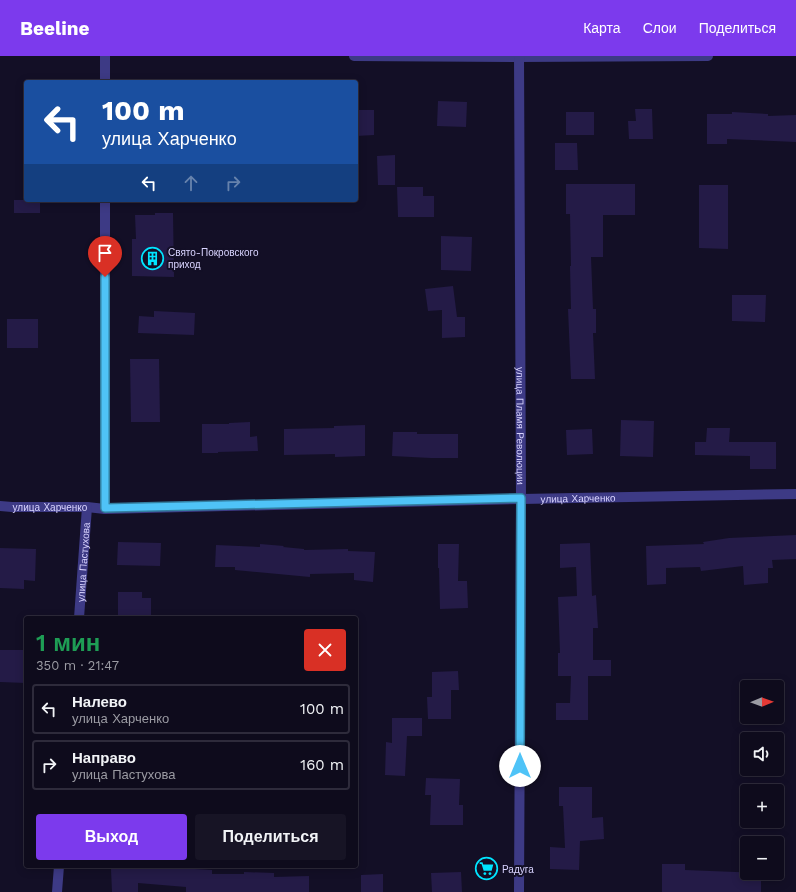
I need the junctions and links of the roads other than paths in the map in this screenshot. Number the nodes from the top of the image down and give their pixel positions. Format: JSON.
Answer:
{"nodes":[{"id":1,"x":105,"y":56,"type":"edge"},
{"id":2,"x":354,"y":56,"type":"edge"},
{"id":3,"x":708,"y":56,"type":"edge"},
{"id":4,"x":519,"y":57,"type":"edge"},
{"id":5,"x":105,"y":80,"type":"edge"},
{"id":6,"x":105,"y":202,"type":"edge"},
{"id":7,"x":796,"y":494,"type":"edge"},
{"id":8,"x":521,"y":498,"type":"junction"},
{"id":9,"x":0,"y":506,"type":"edge"},
{"id":10,"x":87,"y":507,"type":"junction"},
{"id":11,"x":105,"y":508,"type":"junction"},
{"id":12,"x":79,"y":616,"type":"edge"},
{"id":13,"x":59,"y":868,"type":"edge"},
{"id":14,"x":57,"y":892,"type":"edge"},
{"id":15,"x":519,"y":892,"type":"edge"}],
"edges":[{"from":1,"to":5,"type":"street"},
{"from":2,"to":4,"type":"street"},
{"from":3,"to":4,"type":"street"},
{"from":4,"to":8,"type":"street","name":"улица Пламя Революции"},
{"from":6,"to":11,"type":"street"},
{"from":7,"to":8,"type":"street","name":"улица Харченко"},
{"from":8,"to":11,"type":"street","name":"улица Харченко"},
{"from":8,"to":15,"type":"street","name":"улица Пламя Революции"},
{"from":9,"to":10,"type":"street","name":"улица Харченко"},
{"from":10,"to":11,"type":"street","name":"улица Харченко"},
{"from":10,"to":12,"type":"street","name":"улица Пастухова"},
{"from":13,"to":14,"type":"street"}]}
